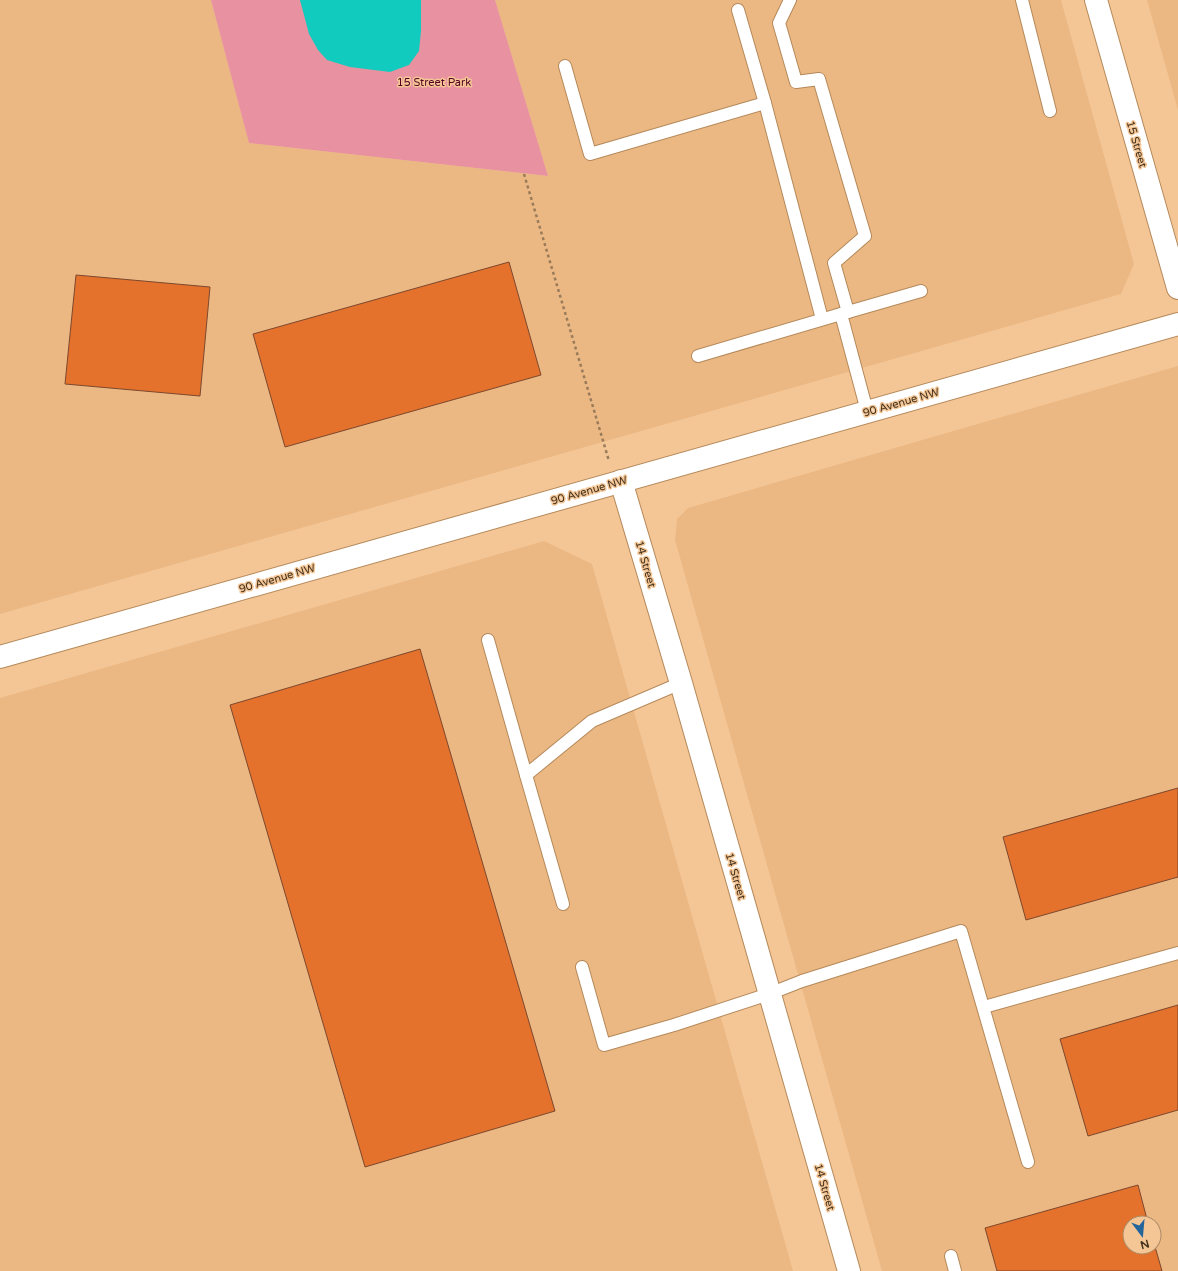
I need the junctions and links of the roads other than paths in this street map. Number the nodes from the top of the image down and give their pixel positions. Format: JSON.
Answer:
{"nodes":[{"id":1,"x":790,"y":0,"type":"edge"},
{"id":2,"x":1022,"y":0,"type":"edge"},
{"id":3,"x":1096,"y":0,"type":"edge"},
{"id":4,"x":738,"y":10,"type":"dead end"},
{"id":5,"x":565,"y":66,"type":"dead end"},
{"id":6,"x":765,"y":103,"type":"junction"},
{"id":7,"x":1050,"y":112,"type":"dead end"},
{"id":8,"x":1178,"y":288,"type":"edge"},
{"id":9,"x":921,"y":291,"type":"dead end"},
{"id":10,"x":844,"y":313,"type":"junction"},
{"id":11,"x":822,"y":319,"type":"junction"},
{"id":12,"x":1178,"y":324,"type":"edge"},
{"id":13,"x":698,"y":356,"type":"dead end"},
{"id":14,"x":867,"y":412,"type":"junction"},
{"id":15,"x":618,"y":482,"type":"junction"},
{"id":16,"x":488,"y":640,"type":"dead end"},
{"id":17,"x":0,"y":657,"type":"edge"},
{"id":18,"x":681,"y":683,"type":"junction"},
{"id":19,"x":526,"y":775,"type":"junction"},
{"id":20,"x":563,"y":904,"type":"dead end"},
{"id":21,"x":1178,"y":953,"type":"edge"},
{"id":22,"x":582,"y":967,"type":"dead end"},
{"id":23,"x":769,"y":994,"type":"junction"},
{"id":24,"x":984,"y":1007,"type":"junction"},
{"id":25,"x":1028,"y":1162,"type":"dead end"},
{"id":26,"x":951,"y":1256,"type":"dead end"},
{"id":27,"x":849,"y":1271,"type":"edge"},
{"id":28,"x":955,"y":1271,"type":"edge"}],
"edges":[{"from":1,"to":10,"type":"lane"},
{"from":2,"to":7,"type":"lane"},
{"from":3,"to":8,"type":"street","name":"15 Street"},
{"from":4,"to":6,"type":"lane"},
{"from":5,"to":6,"type":"lane"},
{"from":6,"to":11,"type":"lane"},
{"from":9,"to":10,"type":"lane"},
{"from":10,"to":11,"type":"lane"},
{"from":10,"to":14,"type":"lane"},
{"from":11,"to":13,"type":"lane"},
{"from":12,"to":14,"type":"street","name":"90 Avenue NW"},
{"from":14,"to":15,"type":"street","name":"90 Avenue NW"},
{"from":15,"to":17,"type":"street","name":"90 Avenue NW"},
{"from":15,"to":18,"type":"street","name":"14 Street"},
{"from":16,"to":19,"type":"lane"},
{"from":18,"to":19,"type":"lane"},
{"from":18,"to":23,"type":"street","name":"14 Street"},
{"from":19,"to":20,"type":"lane"},
{"from":21,"to":24,"type":"lane"},
{"from":22,"to":23,"type":"lane"},
{"from":23,"to":24,"type":"lane"},
{"from":23,"to":27,"type":"street","name":"14 Street"},
{"from":24,"to":25,"type":"lane"},
{"from":26,"to":28,"type":"lane"}]}
